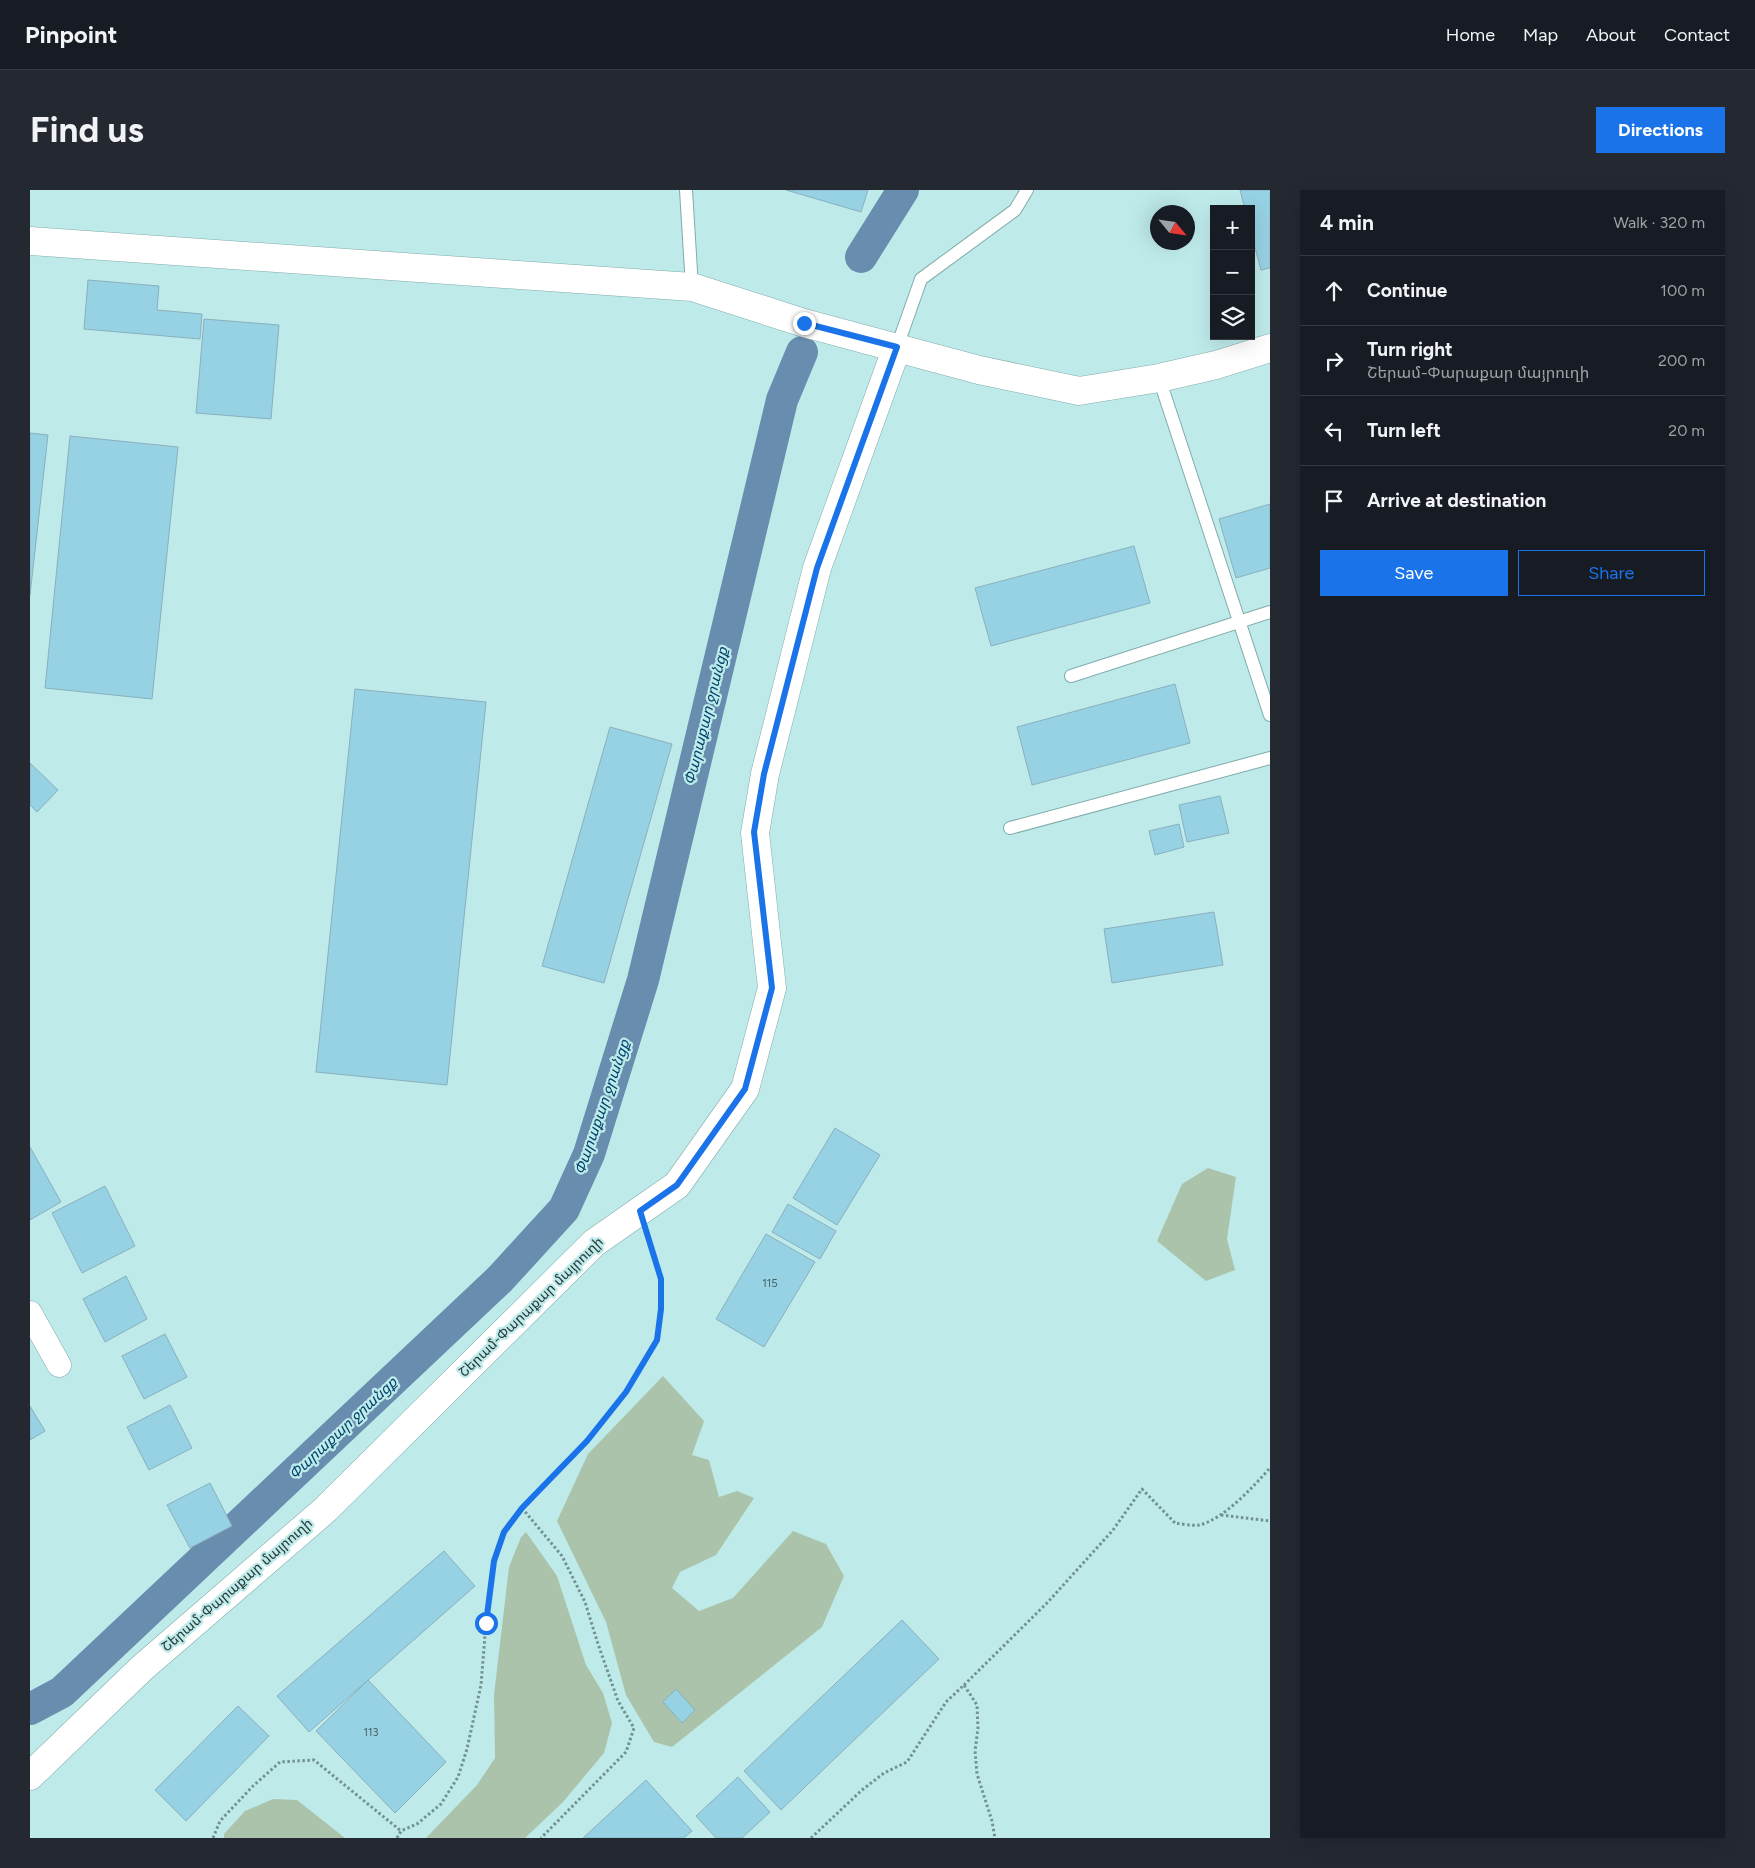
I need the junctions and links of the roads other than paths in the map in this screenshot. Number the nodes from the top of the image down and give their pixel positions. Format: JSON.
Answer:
{"nodes":[{"id":1,"x":686,"y":190,"type":"edge"},
{"id":2,"x":1027,"y":190,"type":"edge"},
{"id":3,"x":30,"y":241,"type":"edge"},
{"id":4,"x":692,"y":287,"type":"junction"},
{"id":5,"x":897,"y":347,"type":"junction"},
{"id":6,"x":1270,"y":348,"type":"edge"},
{"id":7,"x":1159,"y":378,"type":"junction"},
{"id":8,"x":1270,"y":612,"type":"edge"},
{"id":9,"x":1240,"y":623,"type":"junction"},
{"id":10,"x":1071,"y":676,"type":"dead end"},
{"id":11,"x":1270,"y":715,"type":"edge"},
{"id":12,"x":1270,"y":758,"type":"edge"},
{"id":13,"x":1010,"y":828,"type":"dead end"},
{"id":14,"x":30,"y":1313,"type":"edge"},
{"id":15,"x":59,"y":1365,"type":"dead end"},
{"id":16,"x":30,"y":1776,"type":"edge"}],
"edges":[{"from":1,"to":4,"type":"lane"},
{"from":2,"to":5,"type":"lane"},
{"from":3,"to":4,"type":"street"},
{"from":4,"to":5,"type":"street"},
{"from":5,"to":7,"type":"street"},
{"from":5,"to":16,"type":"street","name":"Շերամ-Փարաքար մայրուղի"},
{"from":6,"to":7,"type":"street"},
{"from":7,"to":9,"type":"lane"},
{"from":8,"to":9,"type":"lane"},
{"from":9,"to":10,"type":"lane"},
{"from":9,"to":11,"type":"lane"},
{"from":12,"to":13,"type":"lane"},
{"from":14,"to":15,"type":"street"}]}
